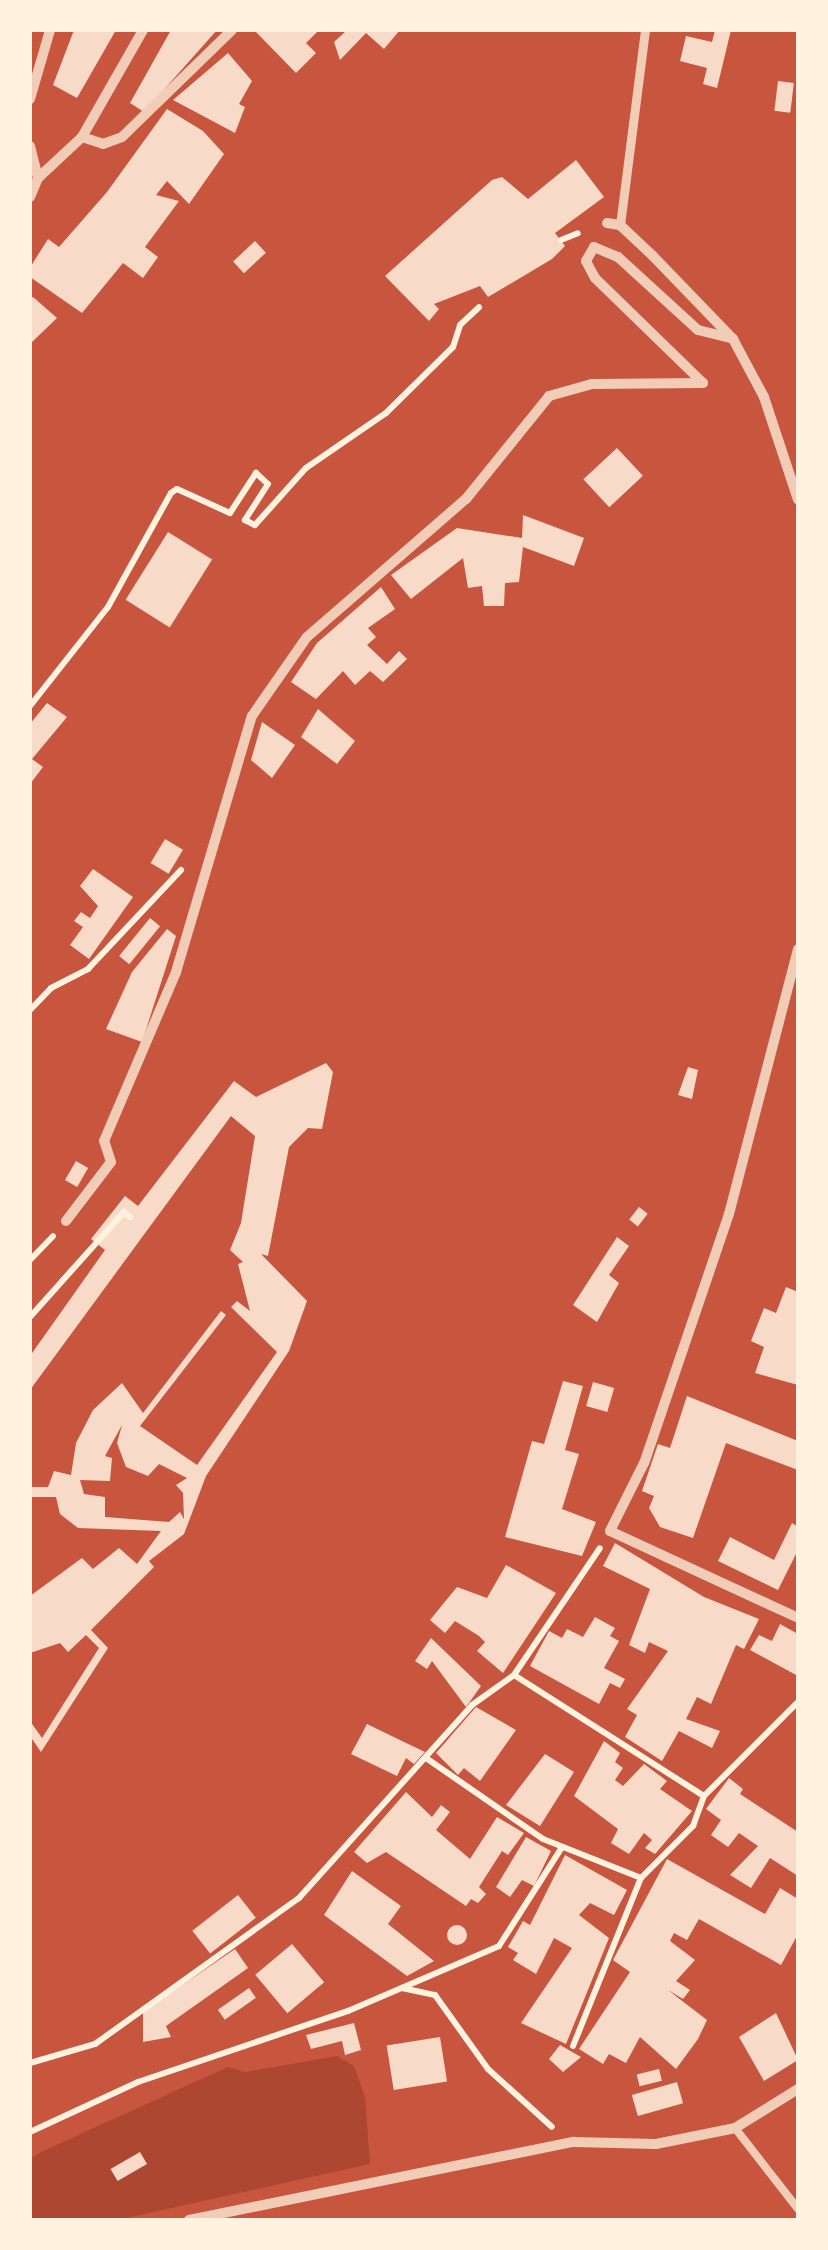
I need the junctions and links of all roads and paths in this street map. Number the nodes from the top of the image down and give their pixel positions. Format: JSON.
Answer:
{"nodes":[{"id":1,"x":50,"y":30,"type":"edge"},
{"id":2,"x":143,"y":30,"type":"edge"},
{"id":3,"x":232,"y":30,"type":"edge"},
{"id":4,"x":645,"y":30,"type":"edge"},
{"id":5,"x":30,"y":100,"type":"edge"},
{"id":6,"x":82,"y":137,"type":"junction"},
{"id":7,"x":30,"y":146,"type":"edge"},
{"id":8,"x":34,"y":176,"type":"edge"},
{"id":9,"x":30,"y":197,"type":"edge"},
{"id":10,"x":607,"y":222,"type":"dead end"},
{"id":11,"x":620,"y":225,"type":"junction"},
{"id":12,"x":479,"y":307,"type":"dead end"},
{"id":13,"x":734,"y":340,"type":"junction"},
{"id":14,"x":798,"y":500,"type":"edge"},
{"id":15,"x":30,"y":706,"type":"edge"},
{"id":16,"x":187,"y":856,"type":"dead end"},
{"id":17,"x":798,"y":949,"type":"edge"},
{"id":18,"x":30,"y":1010,"type":"edge"},
{"id":19,"x":130,"y":1217,"type":"dead end"},
{"id":20,"x":66,"y":1221,"type":"joint"},
{"id":21,"x":30,"y":1260,"type":"edge"},
{"id":22,"x":30,"y":1317,"type":"edge"},
{"id":23,"x":610,"y":1532,"type":"junction"},
{"id":24,"x":798,"y":1618,"type":"edge"},
{"id":25,"x":514,"y":1675,"type":"junction"},
{"id":26,"x":798,"y":1702,"type":"edge"},
{"id":27,"x":426,"y":1758,"type":"junction"},
{"id":28,"x":704,"y":1796,"type":"junction"},
{"id":29,"x":562,"y":1846,"type":"junction"},
{"id":30,"x":641,"y":1878,"type":"junction"},
{"id":31,"x":401,"y":1987,"type":"junction"},
{"id":32,"x":572,"y":2046,"type":"dead end"},
{"id":33,"x":30,"y":2063,"type":"edge"},
{"id":34,"x":798,"y":2089,"type":"edge"},
{"id":35,"x":735,"y":2128,"type":"junction"},
{"id":36,"x":30,"y":2132,"type":"edge"},
{"id":37,"x":574,"y":2142,"type":"junction"},
{"id":38,"x":798,"y":2209,"type":"edge"},
{"id":39,"x":190,"y":2220,"type":"edge"}],
"edges":[{"from":1,"to":5,"type":"street"},
{"from":2,"to":6,"type":"street"},
{"from":3,"to":6,"type":"street"},
{"from":4,"to":11,"type":"street"},
{"from":6,"to":8,"type":"street"},
{"from":7,"to":8,"type":"street"},
{"from":8,"to":9,"type":"street"},
{"from":10,"to":11,"type":"street"},
{"from":11,"to":13,"type":"street"},
{"from":12,"to":15,"type":"path"},
{"from":13,"to":14,"type":"street"},
{"from":13,"to":20,"type":"street"},
{"from":16,"to":18,"type":"path"},
{"from":17,"to":23,"type":"street"},
{"from":19,"to":22,"type":"path"},
{"from":20,"to":21,"type":"path"},
{"from":23,"to":24,"type":"street"},
{"from":23,"to":25,"type":"path"},
{"from":25,"to":27,"type":"path"},
{"from":25,"to":28,"type":"path"},
{"from":26,"to":28,"type":"path"},
{"from":27,"to":29,"type":"path"},
{"from":27,"to":33,"type":"path"},
{"from":28,"to":30,"type":"path"},
{"from":29,"to":30,"type":"path"},
{"from":29,"to":31,"type":"path"},
{"from":30,"to":32,"type":"path"},
{"from":31,"to":36,"type":"path"},
{"from":31,"to":37,"type":"path"},
{"from":34,"to":35,"type":"street"},
{"from":35,"to":37,"type":"street"},
{"from":35,"to":38,"type":"lane"},
{"from":37,"to":39,"type":"street"}]}
